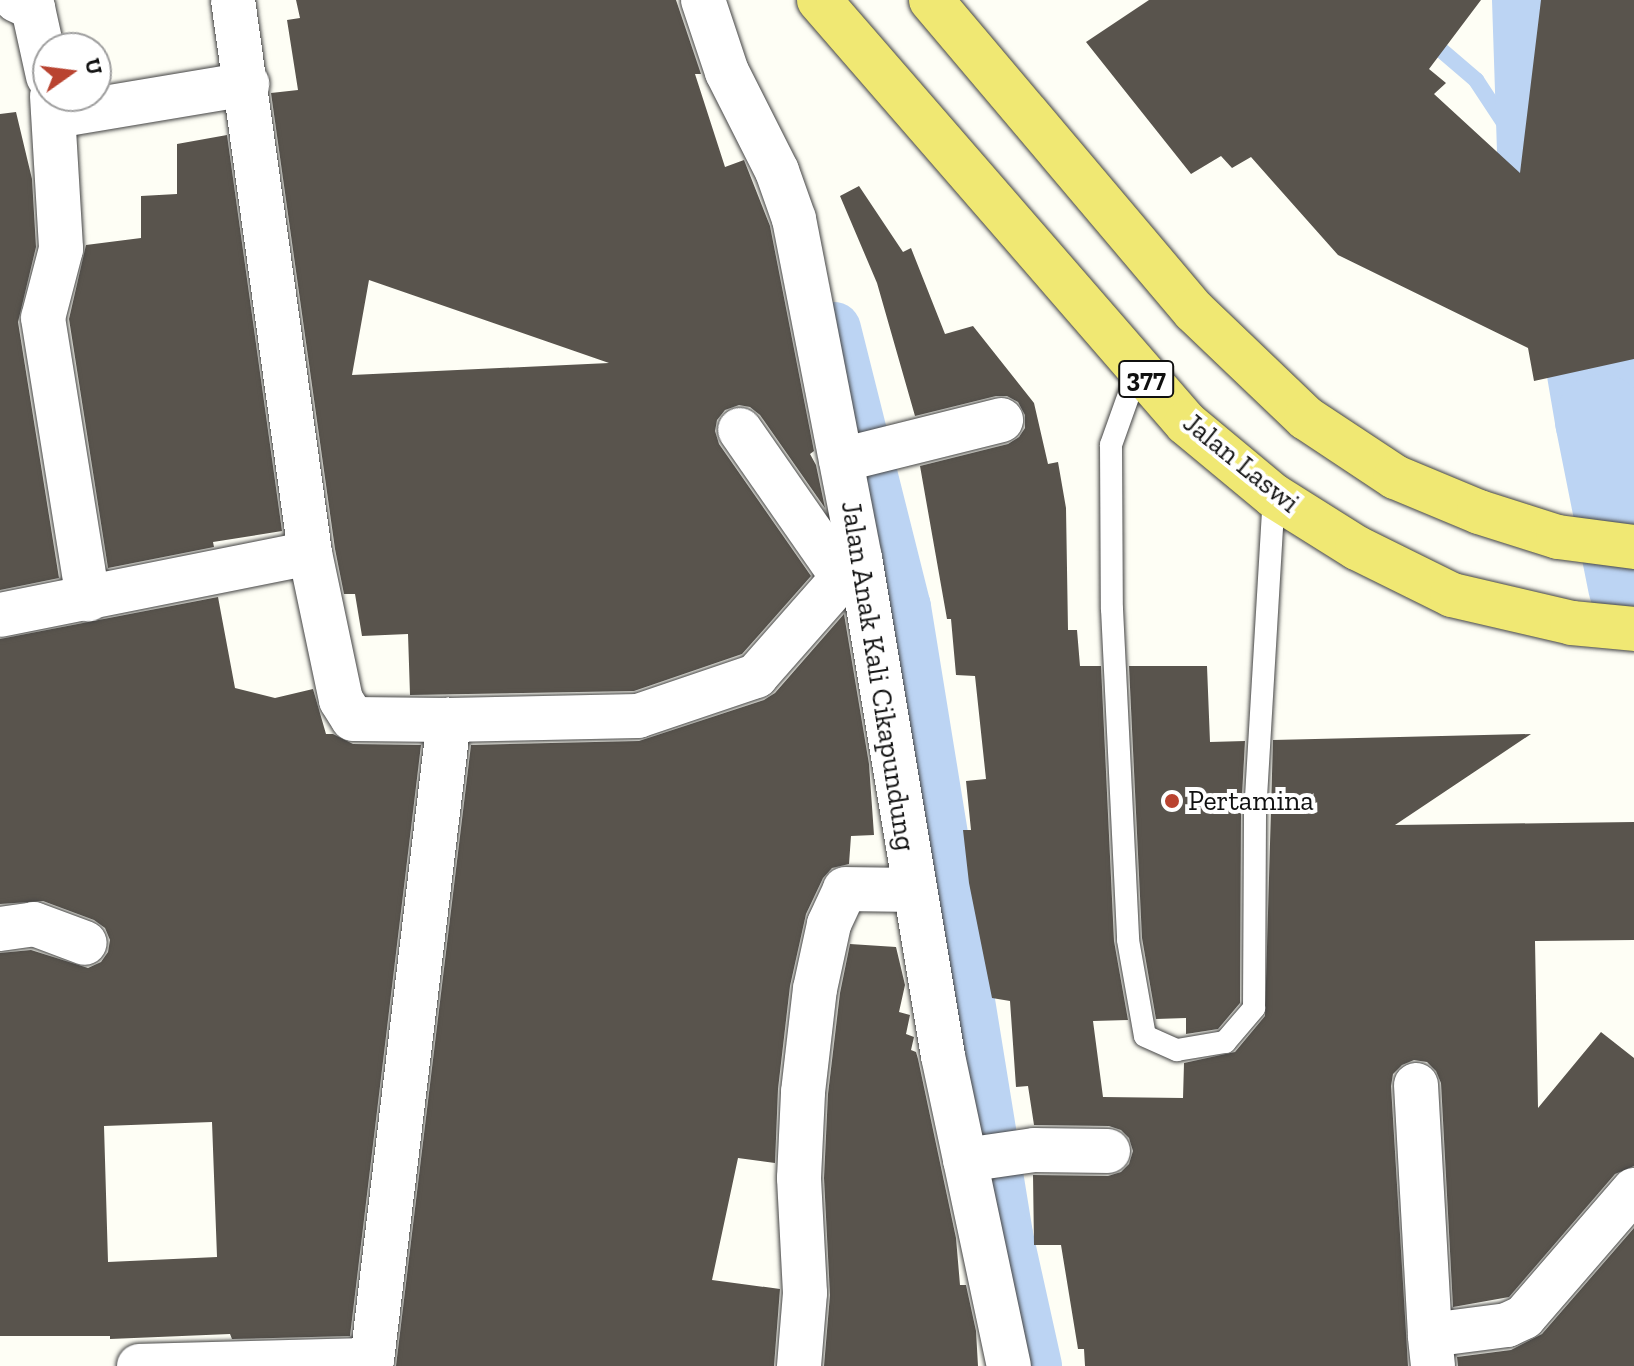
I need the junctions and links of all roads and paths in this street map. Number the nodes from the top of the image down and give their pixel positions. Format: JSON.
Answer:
{"nodes":[{"id":1,"x":16,"y":0,"type":"edge"},
{"id":2,"x":233,"y":0,"type":"edge"},
{"id":3,"x":703,"y":0,"type":"edge"},
{"id":4,"x":819,"y":0,"type":"edge"},
{"id":5,"x":931,"y":0,"type":"edge"},
{"id":6,"x":38,"y":32,"type":"edge"},
{"id":7,"x":247,"y":84,"type":"junction"},
{"id":8,"x":112,"y":92,"type":"edge"},
{"id":9,"x":53,"y":112,"type":"edge"},
{"id":10,"x":1138,"y":369,"type":"junction"},
{"id":11,"x":1001,"y":420,"type":"dead end"},
{"id":12,"x":740,"y":430,"type":"dead end"},
{"id":13,"x":849,"y":458,"type":"junction"},
{"id":14,"x":1274,"y":496,"type":"junction"},
{"id":15,"x":1634,"y":547,"type":"edge"},
{"id":16,"x":310,"y":553,"type":"junction"},
{"id":17,"x":851,"y":567,"type":"junction"},
{"id":18,"x":88,"y":599,"type":"junction"},
{"id":19,"x":0,"y":615,"type":"edge"},
{"id":20,"x":1634,"y":629,"type":"edge"},
{"id":21,"x":449,"y":720,"type":"junction"},
{"id":22,"x":914,"y":890,"type":"junction"},
{"id":23,"x":0,"y":929,"type":"edge"},
{"id":24,"x":85,"y":943,"type":"dead end"},
{"id":25,"x":1416,"y":1085,"type":"dead end"},
{"id":26,"x":1108,"y":1151,"type":"dead end"},
{"id":27,"x":986,"y":1157,"type":"junction"},
{"id":28,"x":1634,"y":1190,"type":"edge"},
{"id":29,"x":1431,"y":1350,"type":"edge"},
{"id":30,"x":372,"y":1363,"type":"edge"},
{"id":31,"x":139,"y":1366,"type":"edge"},
{"id":32,"x":799,"y":1366,"type":"edge"},
{"id":33,"x":1009,"y":1366,"type":"edge"}],
"edges":[{"from":1,"to":6,"type":"street"},
{"from":2,"to":7,"type":"street"},
{"from":3,"to":13,"type":"street","name":"Jalan Anak Kali Cikapundung"},
{"from":4,"to":10,"type":"main road","name":"Jalan Laswi","number":"377"},
{"from":5,"to":15,"type":"main road"},
{"from":7,"to":8,"type":"street"},
{"from":7,"to":16,"type":"street"},
{"from":9,"to":18,"type":"street"},
{"from":10,"to":14,"type":"main road","name":"Jalan Laswi","number":"377"},
{"from":10,"to":14,"type":"lane"},
{"from":11,"to":13,"type":"street"},
{"from":12,"to":17,"type":"street"},
{"from":13,"to":17,"type":"street","name":"Jalan Anak Kali Cikapundung"},
{"from":14,"to":20,"type":"main road","name":"Jalan Laswi","number":"377"},
{"from":16,"to":18,"type":"street"},
{"from":16,"to":21,"type":"street"},
{"from":17,"to":21,"type":"street"},
{"from":17,"to":22,"type":"street","name":"Jalan Anak Kali Cikapundung"},
{"from":18,"to":19,"type":"street"},
{"from":21,"to":30,"type":"street"},
{"from":22,"to":27,"type":"street","name":"Jalan Anak Kali Cikapundung"},
{"from":22,"to":32,"type":"street"},
{"from":23,"to":24,"type":"street"},
{"from":25,"to":29,"type":"street"},
{"from":26,"to":27,"type":"street"},
{"from":27,"to":33,"type":"street","name":"Jalan Anak Kali Cikapundung"},
{"from":28,"to":29,"type":"street"},
{"from":30,"to":31,"type":"street"}]}
